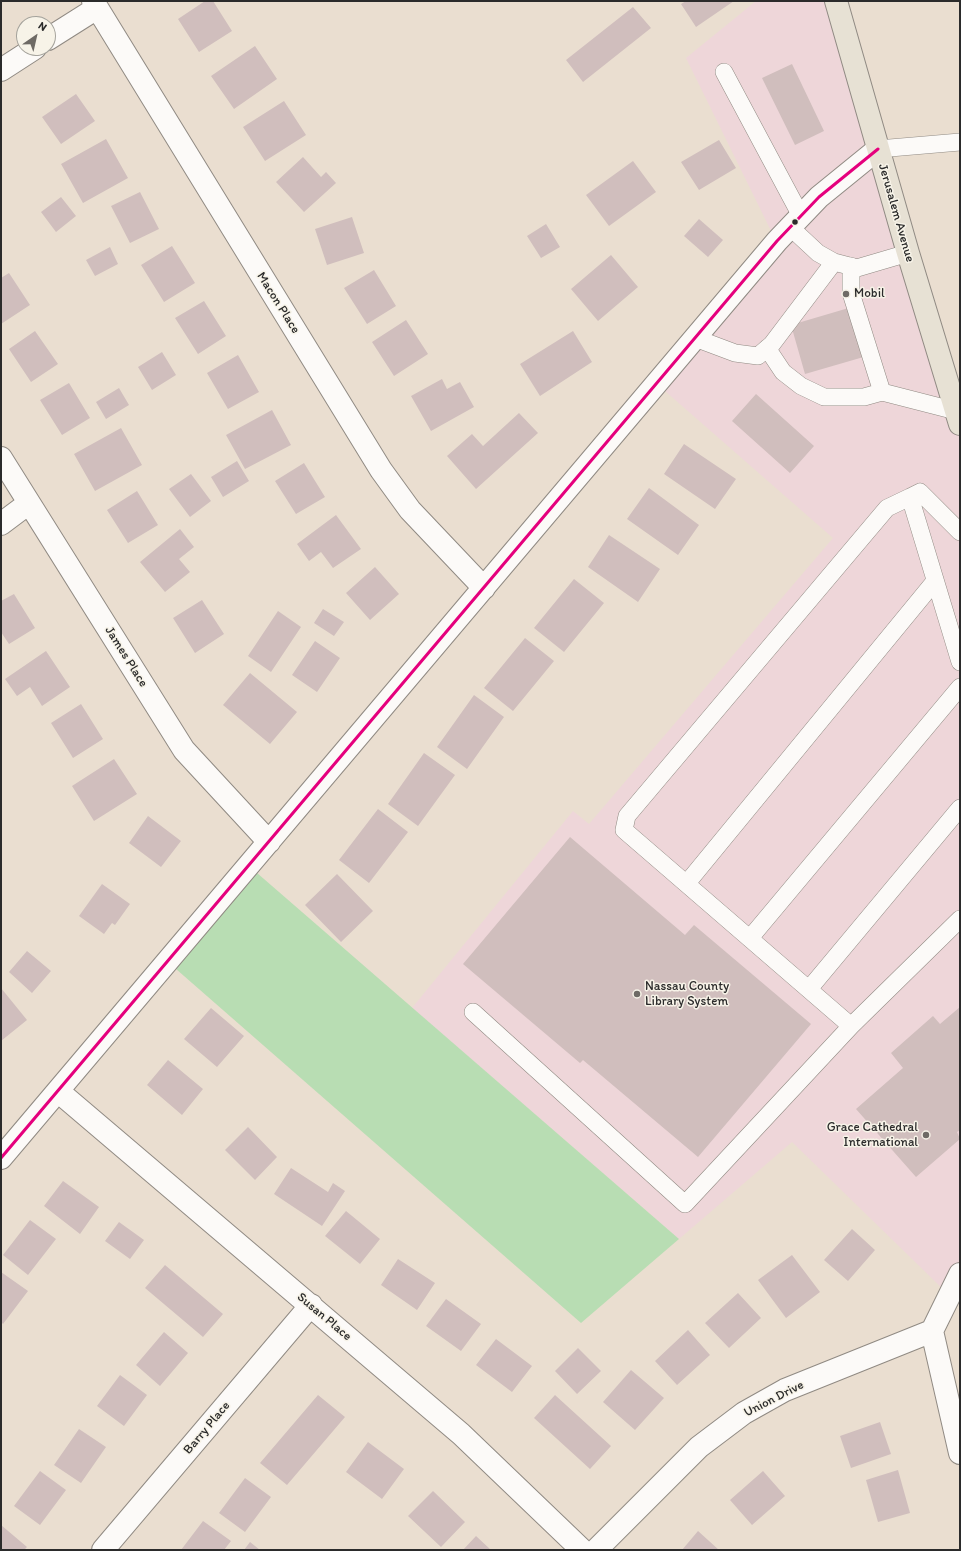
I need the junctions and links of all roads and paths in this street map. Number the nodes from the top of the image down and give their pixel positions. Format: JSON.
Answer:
{"nodes":[{"id":1,"x":836,"y":1,"type":"edge"},
{"id":2,"x":95,"y":4,"type":"edge"},
{"id":3,"x":56,"y":33,"type":"edge"},
{"id":4,"x":23,"y":56,"type":"edge"},
{"id":5,"x":1,"y":70,"type":"edge"},
{"id":6,"x":724,"y":72,"type":"dead end"},
{"id":7,"x":960,"y":142,"type":"edge"},
{"id":8,"x":878,"y":149,"type":"junction"},
{"id":9,"x":795,"y":222,"type":"junction"},
{"id":10,"x":908,"y":254,"type":"junction"},
{"id":11,"x":834,"y":262,"type":"junction"},
{"id":12,"x":851,"y":266,"type":"junction"},
{"id":13,"x":695,"y":338,"type":"junction"},
{"id":14,"x":767,"y":348,"type":"junction"},
{"id":15,"x":882,"y":392,"type":"junction"},
{"id":16,"x":958,"y":417,"type":"edge"},
{"id":17,"x":1,"y":458,"type":"edge"},
{"id":18,"x":910,"y":497,"type":"junction"},
{"id":19,"x":28,"y":503,"type":"junction"},
{"id":20,"x":1,"y":524,"type":"edge"},
{"id":21,"x":960,"y":532,"type":"edge"},
{"id":22,"x":936,"y":581,"type":"junction"},
{"id":23,"x":484,"y":588,"type":"junction"},
{"id":24,"x":960,"y":662,"type":"edge"},
{"id":25,"x":960,"y":687,"type":"edge"},
{"id":26,"x":960,"y":808,"type":"edge"},
{"id":27,"x":269,"y":842,"type":"junction"},
{"id":28,"x":687,"y":883,"type":"junction"},
{"id":29,"x":960,"y":919,"type":"edge"},
{"id":30,"x":750,"y":938,"type":"junction"},
{"id":31,"x":809,"y":989,"type":"junction"},
{"id":32,"x":474,"y":1012,"type":"dead end"},
{"id":33,"x":851,"y":1026,"type":"junction"},
{"id":34,"x":59,"y":1092,"type":"junction"},
{"id":35,"x":1,"y":1158,"type":"edge"},
{"id":36,"x":960,"y":1274,"type":"edge"},
{"id":37,"x":311,"y":1305,"type":"junction"},
{"id":38,"x":932,"y":1331,"type":"junction"},
{"id":39,"x":960,"y":1453,"type":"edge"},
{"id":40,"x":103,"y":1550,"type":"edge"},
{"id":41,"x":582,"y":1550,"type":"edge"},
{"id":42,"x":596,"y":1550,"type":"edge"}],
"edges":[{"from":1,"to":8,"type":"main road","name":"Jerusalem Avenue"},
{"from":2,"to":3,"type":"street"},
{"from":2,"to":23,"type":"street","name":"Macon Place"},
{"from":4,"to":5,"type":"street"},
{"from":6,"to":9,"type":"lane"},
{"from":7,"to":8,"type":"lane"},
{"from":8,"to":9,"type":"street"},
{"from":8,"to":10,"type":"main road","name":"Jerusalem Avenue"},
{"from":9,"to":11,"type":"lane"},
{"from":9,"to":13,"type":"street"},
{"from":10,"to":12,"type":"lane"},
{"from":10,"to":16,"type":"main road","name":"Jerusalem Avenue"},
{"from":11,"to":12,"type":"lane"},
{"from":11,"to":14,"type":"lane"},
{"from":12,"to":15,"type":"lane"},
{"from":13,"to":14,"type":"lane"},
{"from":13,"to":23,"type":"street"},
{"from":14,"to":15,"type":"lane"},
{"from":15,"to":16,"type":"lane"},
{"from":17,"to":19,"type":"street","name":"James Place"},
{"from":18,"to":21,"type":"lane"},
{"from":18,"to":22,"type":"lane"},
{"from":18,"to":28,"type":"lane"},
{"from":19,"to":20,"type":"street"},
{"from":19,"to":27,"type":"street","name":"James Place"},
{"from":22,"to":24,"type":"lane"},
{"from":22,"to":28,"type":"lane"},
{"from":23,"to":27,"type":"street"},
{"from":25,"to":30,"type":"lane"},
{"from":26,"to":31,"type":"lane"},
{"from":27,"to":34,"type":"street"},
{"from":28,"to":30,"type":"lane"},
{"from":29,"to":33,"type":"lane"},
{"from":30,"to":31,"type":"lane"},
{"from":31,"to":33,"type":"lane"},
{"from":32,"to":33,"type":"lane"},
{"from":34,"to":35,"type":"street"},
{"from":34,"to":37,"type":"street","name":"Susan Place"},
{"from":36,"to":38,"type":"street"},
{"from":37,"to":40,"type":"street","name":"Barry Place"},
{"from":37,"to":41,"type":"street","name":"Susan Place"},
{"from":38,"to":39,"type":"street"},
{"from":38,"to":42,"type":"street","name":"Union Drive"}]}
